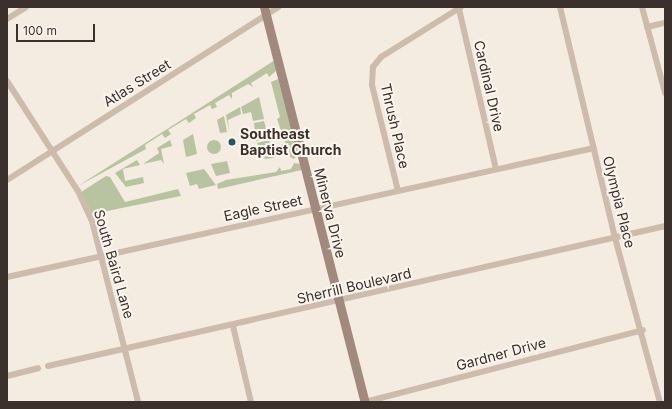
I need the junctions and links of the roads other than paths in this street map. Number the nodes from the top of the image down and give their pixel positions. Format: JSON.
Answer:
{"nodes":[{"id":1,"x":26,"y":7,"type":"edge"},
{"id":2,"x":279,"y":7,"type":"edge"},
{"id":3,"x":560,"y":7,"type":"edge"},
{"id":4,"x":642,"y":7,"type":"edge"},
{"id":5,"x":460,"y":8,"type":"edge"},
{"id":6,"x":265,"y":11,"type":"edge"},
{"id":7,"x":7,"y":19,"type":"edge"},
{"id":8,"x":665,"y":23,"type":"edge"},
{"id":9,"x":647,"y":27,"type":"junction"},
{"id":10,"x":7,"y":80,"type":"edge"},
{"id":11,"x":665,"y":93,"type":"edge"},
{"id":12,"x":594,"y":148,"type":"junction"},
{"id":13,"x":52,"y":151,"type":"junction"},
{"id":14,"x":496,"y":169,"type":"junction"},
{"id":15,"x":7,"y":180,"type":"edge"},
{"id":16,"x":398,"y":191,"type":"junction"},
{"id":17,"x":315,"y":210,"type":"junction"},
{"id":18,"x":665,"y":226,"type":"edge"},
{"id":19,"x":615,"y":238,"type":"junction"},
{"id":20,"x":102,"y":255,"type":"junction"},
{"id":21,"x":7,"y":277,"type":"edge"},
{"id":22,"x":339,"y":302,"type":"junction"},
{"id":23,"x":232,"y":326,"type":"junction"},
{"id":24,"x":643,"y":330,"type":"junction"},
{"id":25,"x":126,"y":349,"type":"junction"},
{"id":26,"x":48,"y":366,"type":"dead end"},
{"id":27,"x":38,"y":368,"type":"dead end"},
{"id":28,"x":7,"y":376,"type":"edge"},
{"id":29,"x":138,"y":402,"type":"edge"},
{"id":30,"x":251,"y":402,"type":"edge"},
{"id":31,"x":365,"y":402,"type":"edge"},
{"id":32,"x":660,"y":402,"type":"edge"}],
"edges":[{"from":1,"to":7,"type":"street"},
{"from":2,"to":6,"type":"street","name":"Atlas Street"},
{"from":3,"to":12,"type":"street","name":"Olympia Place"},
{"from":4,"to":9,"type":"street"},
{"from":5,"to":14,"type":"street","name":"Cardinal Drive"},
{"from":5,"to":16,"type":"street","name":"Thrush Place"},
{"from":6,"to":13,"type":"street","name":"Atlas Street"},
{"from":6,"to":17,"type":"street","name":"Minerva Drive"},
{"from":8,"to":9,"type":"street"},
{"from":9,"to":11,"type":"street"},
{"from":10,"to":13,"type":"street","name":"South Baird Lane"},
{"from":12,"to":14,"type":"street","name":"Eagle Street"},
{"from":12,"to":19,"type":"street","name":"Olympia Place"},
{"from":13,"to":15,"type":"street","name":"Atlas Street"},
{"from":13,"to":20,"type":"street","name":"South Baird Lane"},
{"from":14,"to":16,"type":"street","name":"Eagle Street"},
{"from":16,"to":17,"type":"street","name":"Eagle Street"},
{"from":17,"to":20,"type":"street","name":"Eagle Street"},
{"from":17,"to":22,"type":"street","name":"Minerva Drive"},
{"from":18,"to":19,"type":"street","name":"Sherrill Boulevard"},
{"from":19,"to":22,"type":"street","name":"Sherrill Boulevard"},
{"from":19,"to":24,"type":"street","name":"Olympia Place"},
{"from":20,"to":21,"type":"street","name":"Eagle Street"},
{"from":20,"to":25,"type":"street","name":"South Baird Lane"},
{"from":22,"to":23,"type":"street","name":"Sherrill Boulevard"},
{"from":22,"to":31,"type":"street","name":"Minerva Drive"},
{"from":23,"to":25,"type":"street","name":"Sherrill Boulevard"},
{"from":23,"to":30,"type":"street"},
{"from":24,"to":31,"type":"street","name":"Gardner Drive"},
{"from":24,"to":32,"type":"street","name":"Olympia Place"},
{"from":25,"to":26,"type":"street","name":"Sherrill Boulevard"},
{"from":25,"to":29,"type":"street","name":"South Baird Lane"},
{"from":27,"to":28,"type":"street"}]}
